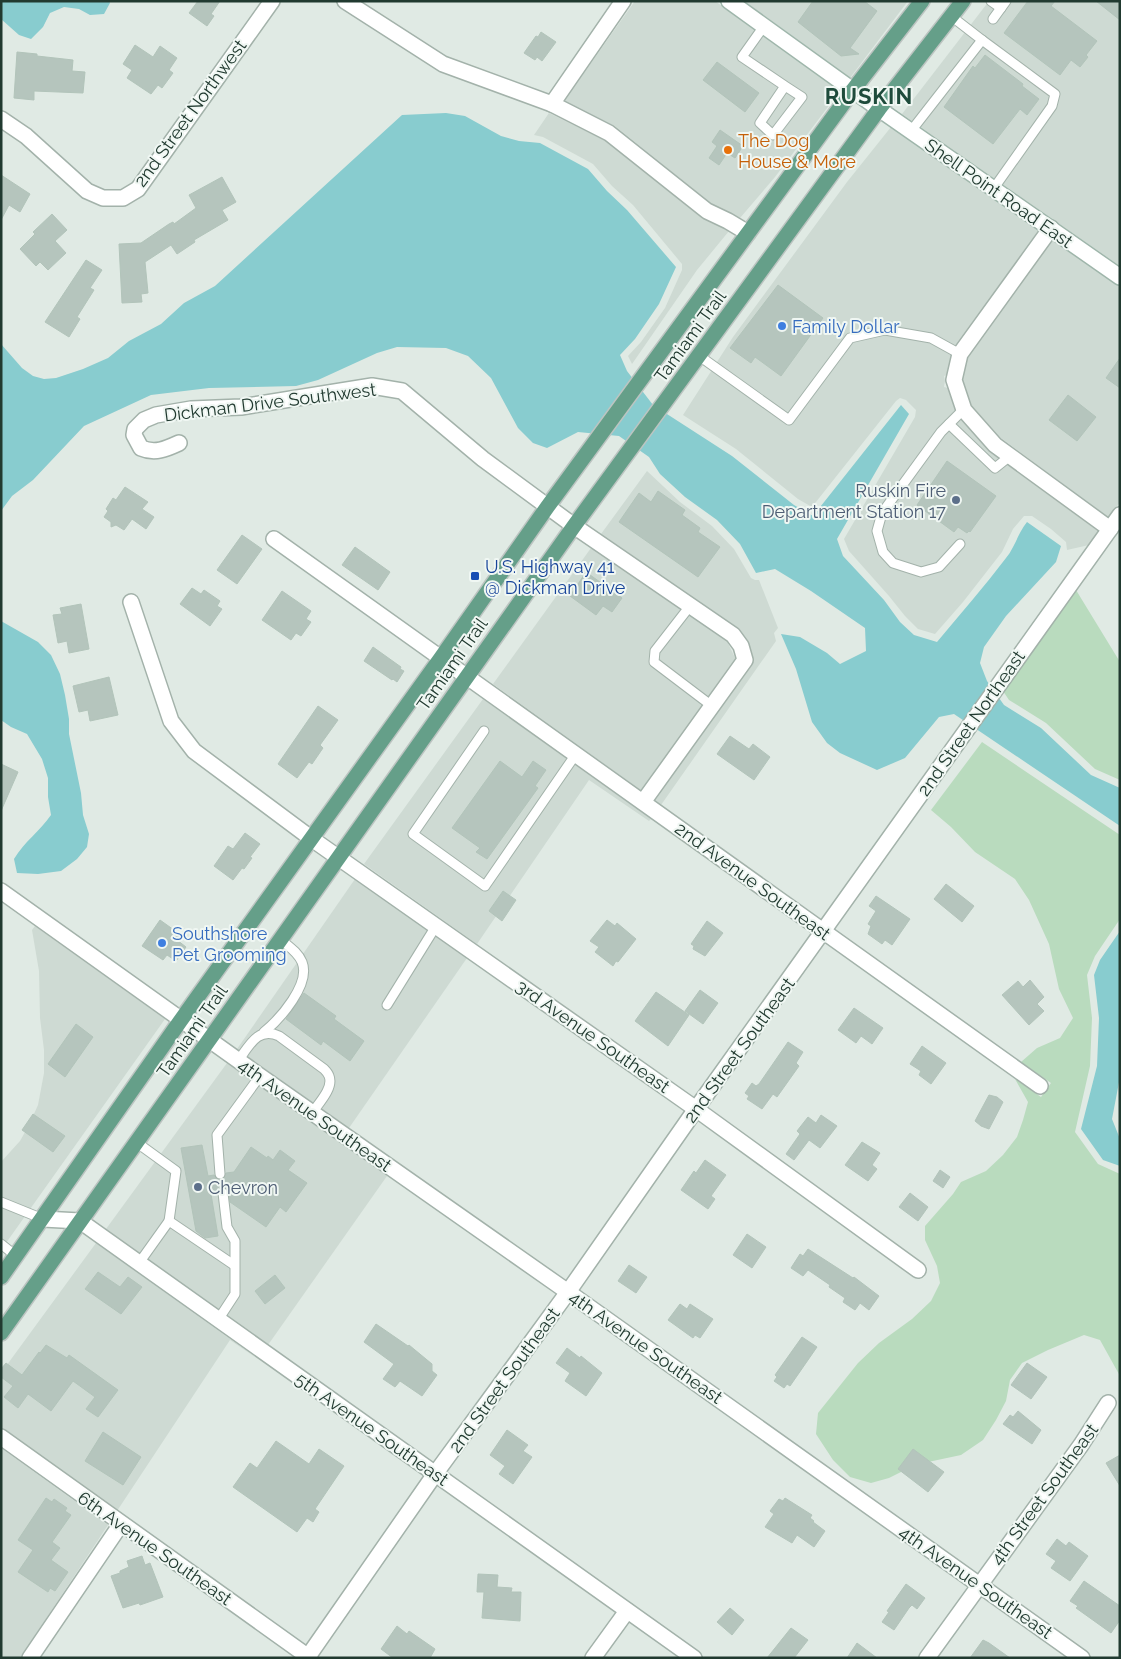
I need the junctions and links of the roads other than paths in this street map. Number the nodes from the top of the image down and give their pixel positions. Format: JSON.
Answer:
{"nodes":[{"id":1,"x":272,"y":1,"type":"edge"},
{"id":2,"x":345,"y":1,"type":"edge"},
{"id":3,"x":623,"y":1,"type":"edge"},
{"id":4,"x":729,"y":1,"type":"edge"},
{"id":5,"x":922,"y":1,"type":"edge"},
{"id":6,"x":962,"y":1,"type":"edge"},
{"id":7,"x":991,"y":1,"type":"edge"},
{"id":8,"x":1003,"y":5,"type":"edge"},
{"id":9,"x":951,"y":16,"type":"junction"},
{"id":10,"x":992,"y":19,"type":"dead end"},
{"id":11,"x":764,"y":26,"type":"junction"},
{"id":12,"x":982,"y":40,"type":"junction"},
{"id":13,"x":785,"y":86,"type":"junction"},
{"id":14,"x":853,"y":90,"type":"junction"},
{"id":15,"x":552,"y":104,"type":"junction"},
{"id":16,"x":879,"y":109,"type":"junction"},
{"id":17,"x":1,"y":118,"type":"edge"},
{"id":18,"x":911,"y":131,"type":"junction"},
{"id":19,"x":994,"y":188,"type":"junction"},
{"id":20,"x":1051,"y":228,"type":"junction"},
{"id":21,"x":748,"y":233,"type":"junction"},
{"id":22,"x":1120,"y":277,"type":"edge"},
{"id":23,"x":960,"y":354,"type":"junction"},
{"id":24,"x":698,"y":355,"type":"junction"},
{"id":25,"x":964,"y":409,"type":"junction"},
{"id":26,"x":949,"y":424,"type":"junction"},
{"id":27,"x":179,"y":443,"type":"dead end"},
{"id":28,"x":1010,"y":456,"type":"junction"},
{"id":29,"x":548,"y":506,"type":"junction"},
{"id":30,"x":1120,"y":515,"type":"edge"},
{"id":31,"x":574,"y":526,"type":"junction"},
{"id":32,"x":1110,"y":529,"type":"junction"},
{"id":33,"x":274,"y":539,"type":"dead end"},
{"id":34,"x":960,"y":544,"type":"dead end"},
{"id":35,"x":131,"y":602,"type":"dead end"},
{"id":36,"x":690,"y":606,"type":"junction"},
{"id":37,"x":441,"y":658,"type":"junction"},
{"id":38,"x":467,"y":676,"type":"junction"},
{"id":39,"x":712,"y":706,"type":"junction"},
{"id":40,"x":484,"y":731,"type":"dead end"},
{"id":41,"x":576,"y":754,"type":"junction"},
{"id":42,"x":643,"y":802,"type":"junction"},
{"id":43,"x":312,"y":838,"type":"junction"},
{"id":44,"x":339,"y":857,"type":"junction"},
{"id":45,"x":1,"y":891,"type":"edge"},
{"id":46,"x":436,"y":926,"type":"junction"},
{"id":47,"x":823,"y":931,"type":"junction"},
{"id":48,"x":280,"y":939,"type":"junction"},
{"id":49,"x":387,"y":1005,"type":"dead end"},
{"id":50,"x":181,"y":1020,"type":"junction"},
{"id":51,"x":264,"y":1032,"type":"junction"},
{"id":52,"x":209,"y":1040,"type":"junction"},
{"id":53,"x":238,"y":1061,"type":"junction"},
{"id":54,"x":260,"y":1076,"type":"junction"},
{"id":55,"x":1040,"y":1086,"type":"dead end"},
{"id":56,"x":696,"y":1109,"type":"junction"},
{"id":57,"x":312,"y":1113,"type":"junction"},
{"id":58,"x":136,"y":1142,"type":"junction"},
{"id":59,"x":220,"y":1174,"type":"dead end"},
{"id":60,"x":223,"y":1193,"type":"dead end"},
{"id":61,"x":1,"y":1202,"type":"edge"},
{"id":62,"x":43,"y":1219,"type":"junction"},
{"id":63,"x":80,"y":1221,"type":"junction"},
{"id":64,"x":170,"y":1221,"type":"junction"},
{"id":65,"x":1,"y":1244,"type":"edge"},
{"id":66,"x":16,"y":1256,"type":"junction"},
{"id":67,"x":139,"y":1263,"type":"junction"},
{"id":68,"x":234,"y":1265,"type":"junction"},
{"id":69,"x":918,"y":1270,"type":"dead end"},
{"id":70,"x":1,"y":1277,"type":"edge"},
{"id":71,"x":568,"y":1292,"type":"junction"},
{"id":72,"x":218,"y":1320,"type":"junction"},
{"id":73,"x":1,"y":1333,"type":"edge"},
{"id":74,"x":1108,"y":1403,"type":"dead end"},
{"id":75,"x":1,"y":1437,"type":"edge"},
{"id":76,"x":435,"y":1474,"type":"junction"},
{"id":77,"x":121,"y":1524,"type":"junction"},
{"id":78,"x":979,"y":1584,"type":"junction"},
{"id":79,"x":627,"y":1611,"type":"junction"},
{"id":80,"x":308,"y":1657,"type":"edge"},
{"id":81,"x":30,"y":1658,"type":"edge"},
{"id":82,"x":593,"y":1658,"type":"edge"},
{"id":83,"x":694,"y":1658,"type":"edge"},
{"id":84,"x":927,"y":1658,"type":"edge"},
{"id":85,"x":1082,"y":1658,"type":"edge"}],
"edges":[{"from":1,"to":17,"type":"street","name":"2nd Street Northwest"},
{"from":2,"to":15,"type":"street"},
{"from":3,"to":15,"type":"street"},
{"from":4,"to":11,"type":"street","name":"Shell Point Road East"},
{"from":5,"to":14,"type":"main road","name":"Tamiami Trail"},
{"from":6,"to":9,"type":"main road","name":"Tamiami Trail"},
{"from":7,"to":8,"type":"lane"},
{"from":8,"to":10,"type":"lane"},
{"from":9,"to":12,"type":"lane"},
{"from":9,"to":16,"type":"main road","name":"Tamiami Trail"},
{"from":11,"to":13,"type":"lane"},
{"from":11,"to":14,"type":"street","name":"Shell Point Road East"},
{"from":12,"to":18,"type":"lane"},
{"from":12,"to":19,"type":"lane"},
{"from":13,"to":13,"type":"lane"},
{"from":14,"to":16,"type":"street","name":"Shell Point Road East"},
{"from":14,"to":21,"type":"main road","name":"Tamiami Trail"},
{"from":15,"to":21,"type":"street"},
{"from":16,"to":18,"type":"street","name":"Shell Point Road East"},
{"from":16,"to":24,"type":"main road","name":"Tamiami Trail"},
{"from":18,"to":19,"type":"street","name":"Shell Point Road East"},
{"from":19,"to":20,"type":"street","name":"Shell Point Road East"},
{"from":20,"to":22,"type":"street","name":"Shell Point Road East"},
{"from":20,"to":23,"type":"street"},
{"from":21,"to":29,"type":"main road","name":"Tamiami Trail"},
{"from":23,"to":24,"type":"lane"},
{"from":23,"to":25,"type":"street"},
{"from":24,"to":31,"type":"main road","name":"Tamiami Trail"},
{"from":25,"to":26,"type":"lane"},
{"from":25,"to":28,"type":"street"},
{"from":26,"to":28,"type":"lane"},
{"from":26,"to":34,"type":"lane"},
{"from":27,"to":29,"type":"street","name":"Dickman Drive Southwest"},
{"from":28,"to":32,"type":"street"},
{"from":29,"to":31,"type":"street","name":"Dickman Drive Southwest"},
{"from":29,"to":37,"type":"main road","name":"Tamiami Trail"},
{"from":30,"to":32,"type":"street","name":"2nd Street Northeast"},
{"from":31,"to":36,"type":"street","name":"Dickman Drive Southwest"},
{"from":31,"to":38,"type":"main road","name":"Tamiami Trail"},
{"from":32,"to":47,"type":"street","name":"2nd Street Northeast"},
{"from":33,"to":37,"type":"street","name":"2nd Avenue Southeast"},
{"from":35,"to":43,"type":"street","name":"3rd Avenue Southeast"},
{"from":36,"to":39,"type":"street","name":"Dickman Drive Southwest"},
{"from":36,"to":39,"type":"lane"},
{"from":37,"to":38,"type":"street","name":"2nd Avenue Southeast"},
{"from":37,"to":43,"type":"main road","name":"Tamiami Trail"},
{"from":38,"to":41,"type":"street","name":"2nd Avenue Southeast"},
{"from":38,"to":44,"type":"main road","name":"Tamiami Trail"},
{"from":39,"to":42,"type":"street","name":"Dickman Drive Southwest"},
{"from":40,"to":41,"type":"lane"},
{"from":41,"to":42,"type":"street","name":"2nd Avenue Southeast"},
{"from":42,"to":47,"type":"street","name":"2nd Avenue Southeast"},
{"from":43,"to":44,"type":"street","name":"3rd Avenue Southeast"},
{"from":43,"to":50,"type":"main road","name":"Tamiami Trail"},
{"from":44,"to":46,"type":"street","name":"3rd Avenue Southeast"},
{"from":44,"to":48,"type":"main road","name":"Tamiami Trail"},
{"from":45,"to":50,"type":"street","name":"4th Avenue Southeast"},
{"from":46,"to":49,"type":"lane"},
{"from":46,"to":56,"type":"street","name":"3rd Avenue Southeast"},
{"from":47,"to":55,"type":"street","name":"2nd Avenue Southeast"},
{"from":47,"to":56,"type":"street","name":"2nd Street Southeast"},
{"from":48,"to":51,"type":"lane"},
{"from":48,"to":52,"type":"main road","name":"Tamiami Trail"},
{"from":50,"to":52,"type":"street","name":"4th Avenue Southeast"},
{"from":50,"to":62,"type":"main road","name":"Tamiami Trail"},
{"from":51,"to":53,"type":"lane"},
{"from":51,"to":57,"type":"lane"},
{"from":52,"to":53,"type":"street","name":"4th Avenue Southeast"},
{"from":52,"to":58,"type":"main road","name":"Tamiami Trail"},
{"from":53,"to":54,"type":"street","name":"4th Avenue Southeast"},
{"from":54,"to":57,"type":"street","name":"4th Avenue Southeast"},
{"from":54,"to":59,"type":"lane"},
{"from":56,"to":69,"type":"street","name":"3rd Avenue Southeast"},
{"from":56,"to":71,"type":"street","name":"2nd Street Southeast"},
{"from":57,"to":71,"type":"street","name":"4th Avenue Southeast"},
{"from":58,"to":63,"type":"main road","name":"Tamiami Trail"},
{"from":58,"to":64,"type":"lane"},
{"from":60,"to":68,"type":"lane"},
{"from":61,"to":62,"type":"lane"},
{"from":62,"to":63,"type":"street"},
{"from":62,"to":66,"type":"main road","name":"Tamiami Trail"},
{"from":63,"to":67,"type":"street","name":"5th Avenue Southeast"},
{"from":63,"to":73,"type":"main road","name":"Tamiami Trail"},
{"from":64,"to":67,"type":"lane"},
{"from":64,"to":68,"type":"lane"},
{"from":65,"to":66,"type":"lane"},
{"from":66,"to":70,"type":"main road","name":"Tamiami Trail"},
{"from":67,"to":72,"type":"street","name":"5th Avenue Southeast"},
{"from":68,"to":72,"type":"lane"},
{"from":71,"to":76,"type":"street","name":"2nd Street Southeast"},
{"from":71,"to":78,"type":"street","name":"4th Avenue Southeast"},
{"from":72,"to":76,"type":"street","name":"5th Avenue Southeast"},
{"from":74,"to":78,"type":"street","name":"4th Street Southeast"},
{"from":75,"to":77,"type":"street","name":"6th Avenue Southeast"},
{"from":76,"to":79,"type":"street","name":"5th Avenue Southeast"},
{"from":76,"to":80,"type":"street","name":"2nd Street Southeast"},
{"from":77,"to":80,"type":"street","name":"6th Avenue Southeast"},
{"from":77,"to":81,"type":"street"},
{"from":78,"to":84,"type":"street","name":"4th Street Southeast"},
{"from":78,"to":85,"type":"street","name":"4th Avenue Southeast"},
{"from":79,"to":82,"type":"street"},
{"from":79,"to":83,"type":"street","name":"5th Avenue Southeast"}]}
